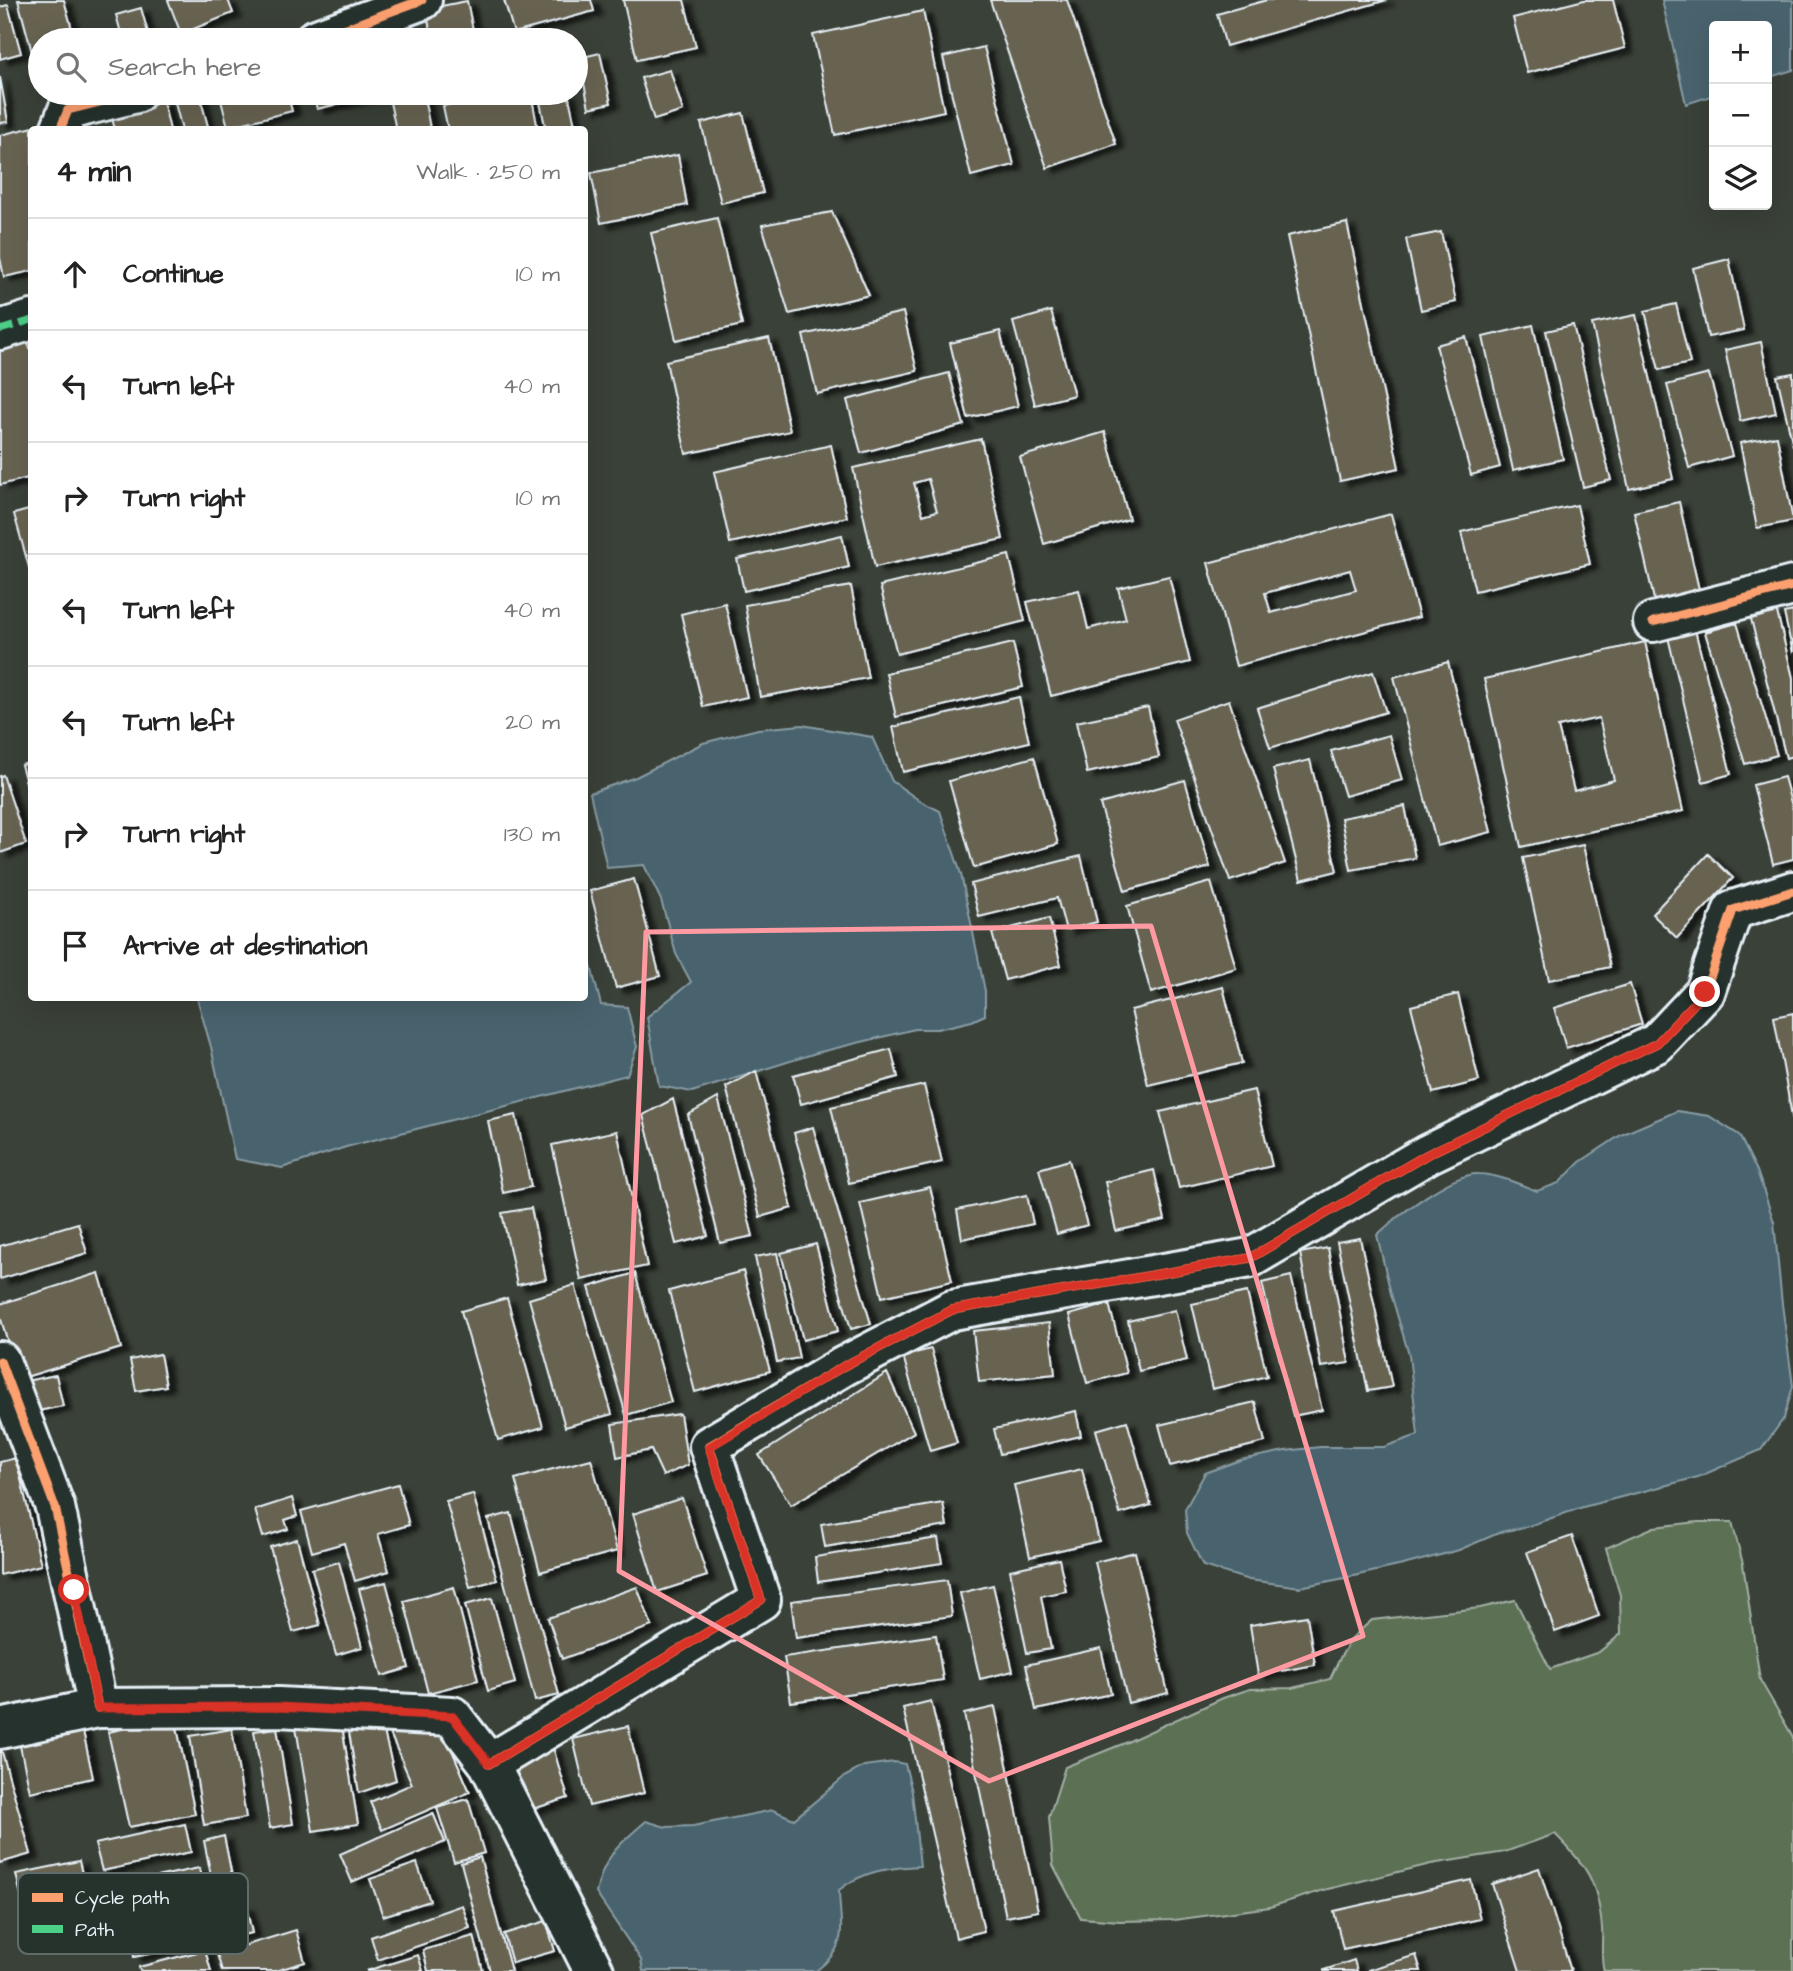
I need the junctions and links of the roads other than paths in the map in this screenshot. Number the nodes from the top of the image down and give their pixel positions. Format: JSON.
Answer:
{"nodes":[{"id":1,"x":422,"y":0,"type":"edge"},
{"id":2,"x":346,"y":28,"type":"edge"},
{"id":3,"x":88,"y":105,"type":"edge"},
{"id":4,"x":62,"y":126,"type":"edge"},
{"id":5,"x":28,"y":321,"type":"edge"},
{"id":6,"x":0,"y":330,"type":"edge"},
{"id":7,"x":1793,"y":586,"type":"edge"},
{"id":8,"x":1653,"y":622,"type":"dead end"},
{"id":9,"x":1793,"y":891,"type":"edge"},
{"id":10,"x":0,"y":1361,"type":"edge"},
{"id":11,"x":98,"y":1708,"type":"junction"},
{"id":12,"x":0,"y":1729,"type":"edge"},
{"id":13,"x":489,"y":1764,"type":"junction"},
{"id":14,"x":594,"y":1971,"type":"edge"}],
"edges":[{"from":1,"to":2,"type":"street"},
{"from":3,"to":4,"type":"street"},
{"from":5,"to":6,"type":"street"},
{"from":7,"to":8,"type":"street"},
{"from":9,"to":13,"type":"street"},
{"from":10,"to":11,"type":"street"},
{"from":11,"to":12,"type":"street"},
{"from":11,"to":13,"type":"street"},
{"from":13,"to":14,"type":"street"}]}
